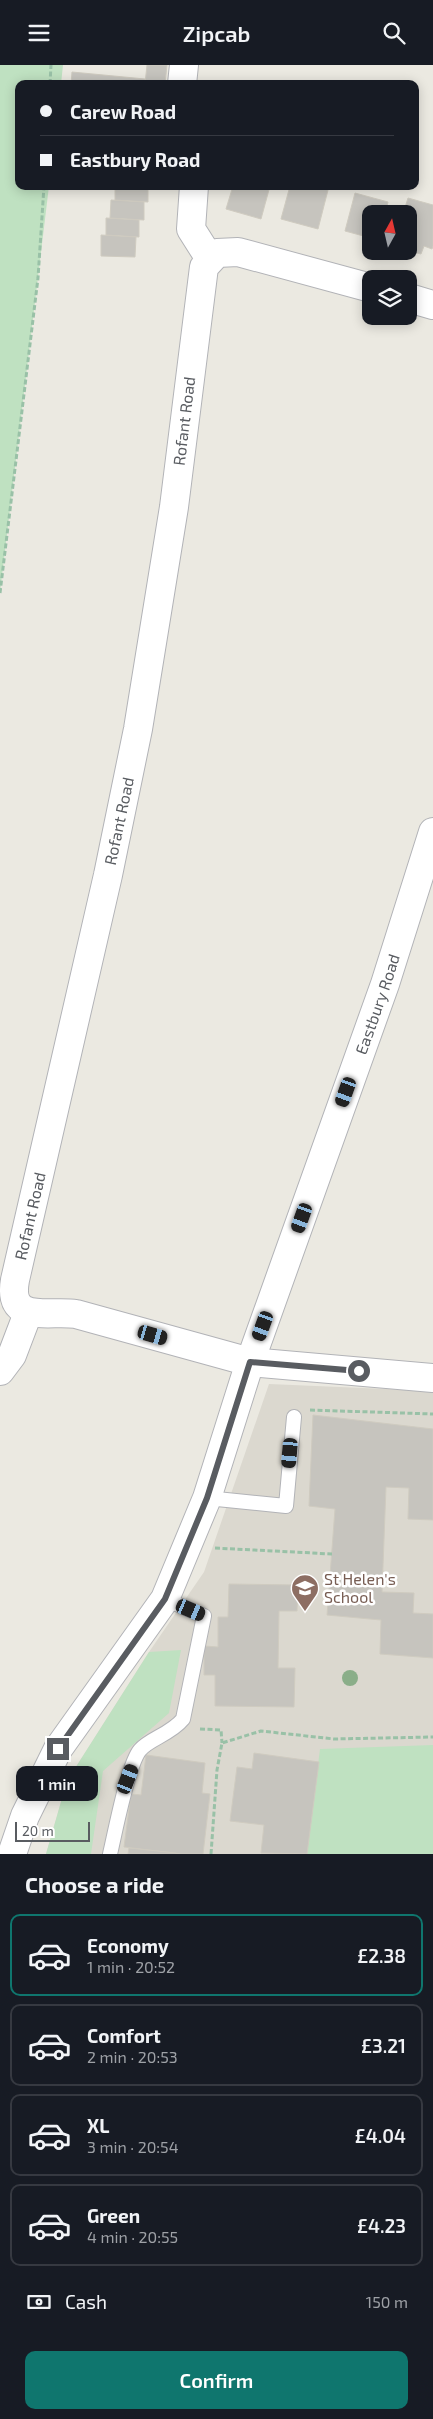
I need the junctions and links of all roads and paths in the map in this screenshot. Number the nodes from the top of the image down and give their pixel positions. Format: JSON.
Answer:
{"nodes":[{"id":1,"x":51,"y":65,"type":"edge"},
{"id":2,"x":184,"y":65,"type":"edge"},
{"id":3,"x":50,"y":80,"type":"edge"},
{"id":4,"x":182,"y":80,"type":"edge"},
{"id":5,"x":44,"y":190,"type":"edge"},
{"id":6,"x":194,"y":190,"type":"edge"},
{"id":7,"x":210,"y":259,"type":"junction"},
{"id":8,"x":362,"y":286,"type":"edge"},
{"id":9,"x":417,"y":300,"type":"edge"},
{"id":10,"x":433,"y":305,"type":"edge"},
{"id":11,"x":0,"y":593,"type":"edge"},
{"id":12,"x":433,"y":832,"type":"edge"},
{"id":13,"x":28,"y":1313,"type":"junction"},
{"id":14,"x":250,"y":1362,"type":"junction"},
{"id":15,"x":0,"y":1371,"type":"edge"},
{"id":16,"x":433,"y":1378,"type":"edge"},
{"id":17,"x":433,"y":1414,"type":"edge"},
{"id":18,"x":294,"y":1417,"type":"joint"},
{"id":19,"x":207,"y":1498,"type":"junction"},
{"id":20,"x":187,"y":1546,"type":"junction"},
{"id":21,"x":332,"y":1555,"type":"dead end"},
{"id":22,"x":165,"y":1599,"type":"junction"},
{"id":23,"x":177,"y":1727,"type":"junction"},
{"id":24,"x":433,"y":1737,"type":"edge"},
{"id":25,"x":222,"y":1743,"type":"junction"},
{"id":26,"x":12,"y":1854,"type":"edge"},
{"id":27,"x":110,"y":1854,"type":"edge"},
{"id":28,"x":211,"y":1854,"type":"edge"}],
"edges":[{"from":1,"to":3,"type":"path"},
{"from":2,"to":4,"type":"street"},
{"from":5,"to":11,"type":"path"},
{"from":6,"to":7,"type":"street"},
{"from":7,"to":8,"type":"street"},
{"from":7,"to":13,"type":"street","name":"Rofant Road"},
{"from":9,"to":10,"type":"street"},
{"from":12,"to":14,"type":"street","name":"Eastbury Road"},
{"from":13,"to":14,"type":"street"},
{"from":13,"to":15,"type":"street"},
{"from":14,"to":16,"type":"street"},
{"from":14,"to":19,"type":"street","name":"Eastbury Road"},
{"from":17,"to":18,"type":"path"},
{"from":18,"to":19,"type":"lane"},
{"from":19,"to":20,"type":"street","name":"Eastbury Road"},
{"from":20,"to":21,"type":"path"},
{"from":20,"to":22,"type":"street","name":"Eastbury Road"},
{"from":22,"to":23,"type":"lane"},
{"from":22,"to":26,"type":"street","name":"Eastbury Road"},
{"from":23,"to":25,"type":"path"},
{"from":23,"to":27,"type":"lane"},
{"from":24,"to":25,"type":"path"},
{"from":25,"to":28,"type":"path"}]}
